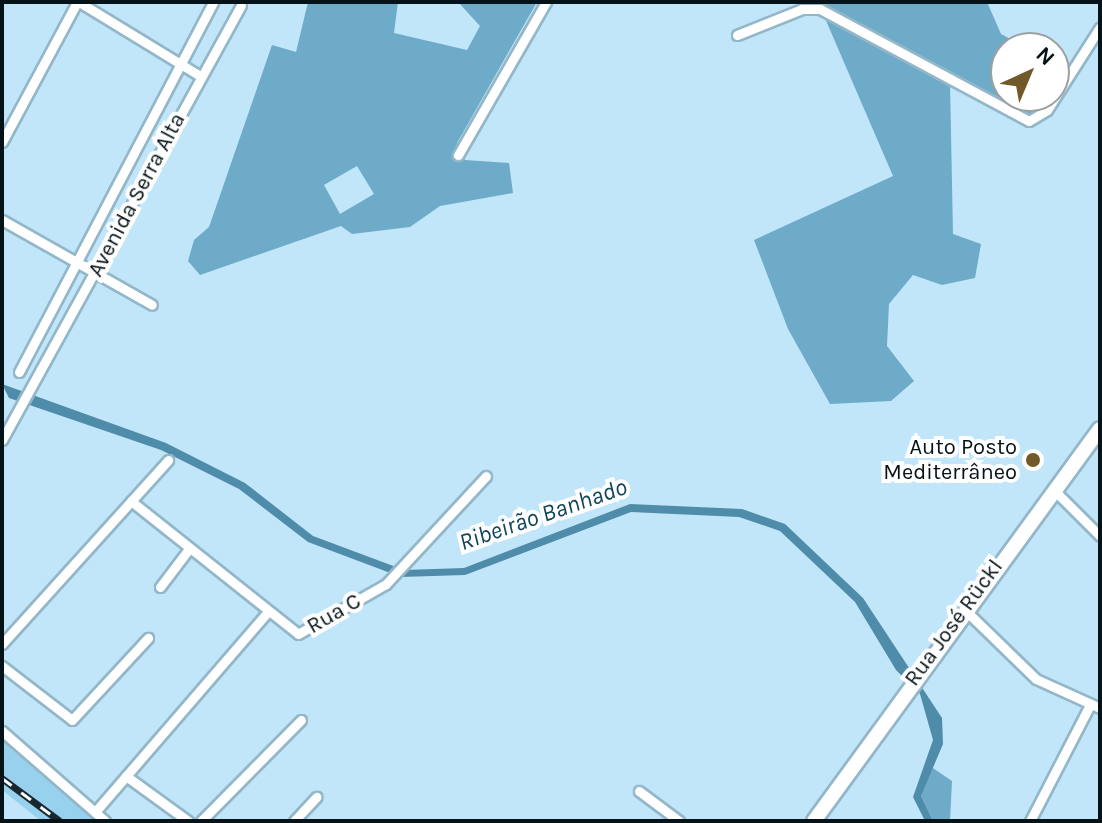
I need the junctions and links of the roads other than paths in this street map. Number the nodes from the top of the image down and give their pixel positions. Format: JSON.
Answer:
{"nodes":[{"id":1,"x":78,"y":2,"type":"edge"},
{"id":2,"x":213,"y":2,"type":"edge"},
{"id":3,"x":546,"y":2,"type":"edge"},
{"id":4,"x":241,"y":5,"type":"dead end"},
{"id":5,"x":1100,"y":27,"type":"edge"},
{"id":6,"x":737,"y":35,"type":"dead end"},
{"id":7,"x":181,"y":63,"type":"junction"},
{"id":8,"x":200,"y":76,"type":"junction"},
{"id":9,"x":2,"y":142,"type":"edge"},
{"id":10,"x":458,"y":155,"type":"dead end"},
{"id":11,"x":2,"y":220,"type":"edge"},
{"id":12,"x":75,"y":259,"type":"junction"},
{"id":13,"x":96,"y":271,"type":"junction"},
{"id":14,"x":152,"y":305,"type":"dead end"},
{"id":15,"x":19,"y":372,"type":"dead end"},
{"id":16,"x":1100,"y":429,"type":"edge"},
{"id":17,"x":2,"y":440,"type":"edge"},
{"id":18,"x":168,"y":460,"type":"dead end"},
{"id":19,"x":486,"y":476,"type":"dead end"},
{"id":20,"x":1053,"y":489,"type":"junction"},
{"id":21,"x":131,"y":501,"type":"junction"},
{"id":22,"x":1100,"y":536,"type":"edge"},
{"id":23,"x":189,"y":549,"type":"junction"},
{"id":24,"x":160,"y":587,"type":"dead end"},
{"id":25,"x":964,"y":609,"type":"junction"},
{"id":26,"x":267,"y":613,"type":"junction"},
{"id":27,"x":148,"y":638,"type":"dead end"},
{"id":28,"x":2,"y":644,"type":"edge"},
{"id":29,"x":2,"y":666,"type":"edge"},
{"id":30,"x":1095,"y":707,"type":"edge"},
{"id":31,"x":301,"y":720,"type":"dead end"},
{"id":32,"x":2,"y":731,"type":"edge"},
{"id":33,"x":126,"y":776,"type":"junction"},
{"id":34,"x":639,"y":791,"type":"dead end"},
{"id":35,"x":316,"y":797,"type":"dead end"},
{"id":36,"x":95,"y":812,"type":"junction"},
{"id":37,"x":105,"y":821,"type":"edge"},
{"id":38,"x":188,"y":821,"type":"edge"},
{"id":39,"x":201,"y":821,"type":"edge"},
{"id":40,"x":294,"y":821,"type":"edge"},
{"id":41,"x":679,"y":821,"type":"edge"},
{"id":42,"x":814,"y":821,"type":"edge"},
{"id":43,"x":1030,"y":821,"type":"edge"}],
"edges":[{"from":1,"to":7,"type":"street"},
{"from":1,"to":9,"type":"street"},
{"from":2,"to":7,"type":"street","name":"Avenida Serra Alta"},
{"from":3,"to":10,"type":"street"},
{"from":4,"to":8,"type":"street","name":"Avenida Serra Alta"},
{"from":5,"to":6,"type":"street"},
{"from":7,"to":8,"type":"street"},
{"from":7,"to":12,"type":"street","name":"Avenida Serra Alta"},
{"from":8,"to":13,"type":"street","name":"Avenida Serra Alta"},
{"from":11,"to":12,"type":"street"},
{"from":12,"to":13,"type":"street"},
{"from":12,"to":15,"type":"street","name":"Avenida Serra Alta"},
{"from":13,"to":14,"type":"street"},
{"from":13,"to":17,"type":"street","name":"Avenida Serra Alta"},
{"from":16,"to":20,"type":"main road","name":"Rua José Rückl"},
{"from":18,"to":21,"type":"street"},
{"from":19,"to":26,"type":"street","name":"Rua C"},
{"from":20,"to":22,"type":"street"},
{"from":20,"to":25,"type":"main road","name":"Rua José Rückl"},
{"from":21,"to":23,"type":"street","name":"Rua C"},
{"from":21,"to":28,"type":"street"},
{"from":23,"to":24,"type":"street"},
{"from":23,"to":26,"type":"street","name":"Rua C"},
{"from":25,"to":30,"type":"street"},
{"from":25,"to":42,"type":"main road","name":"Rua José Rückl"},
{"from":26,"to":33,"type":"street"},
{"from":27,"to":29,"type":"street"},
{"from":30,"to":43,"type":"street"},
{"from":31,"to":39,"type":"street"},
{"from":32,"to":36,"type":"street"},
{"from":33,"to":36,"type":"street"},
{"from":33,"to":38,"type":"street"},
{"from":34,"to":41,"type":"street"},
{"from":35,"to":40,"type":"street"},
{"from":36,"to":37,"type":"street"}]}
